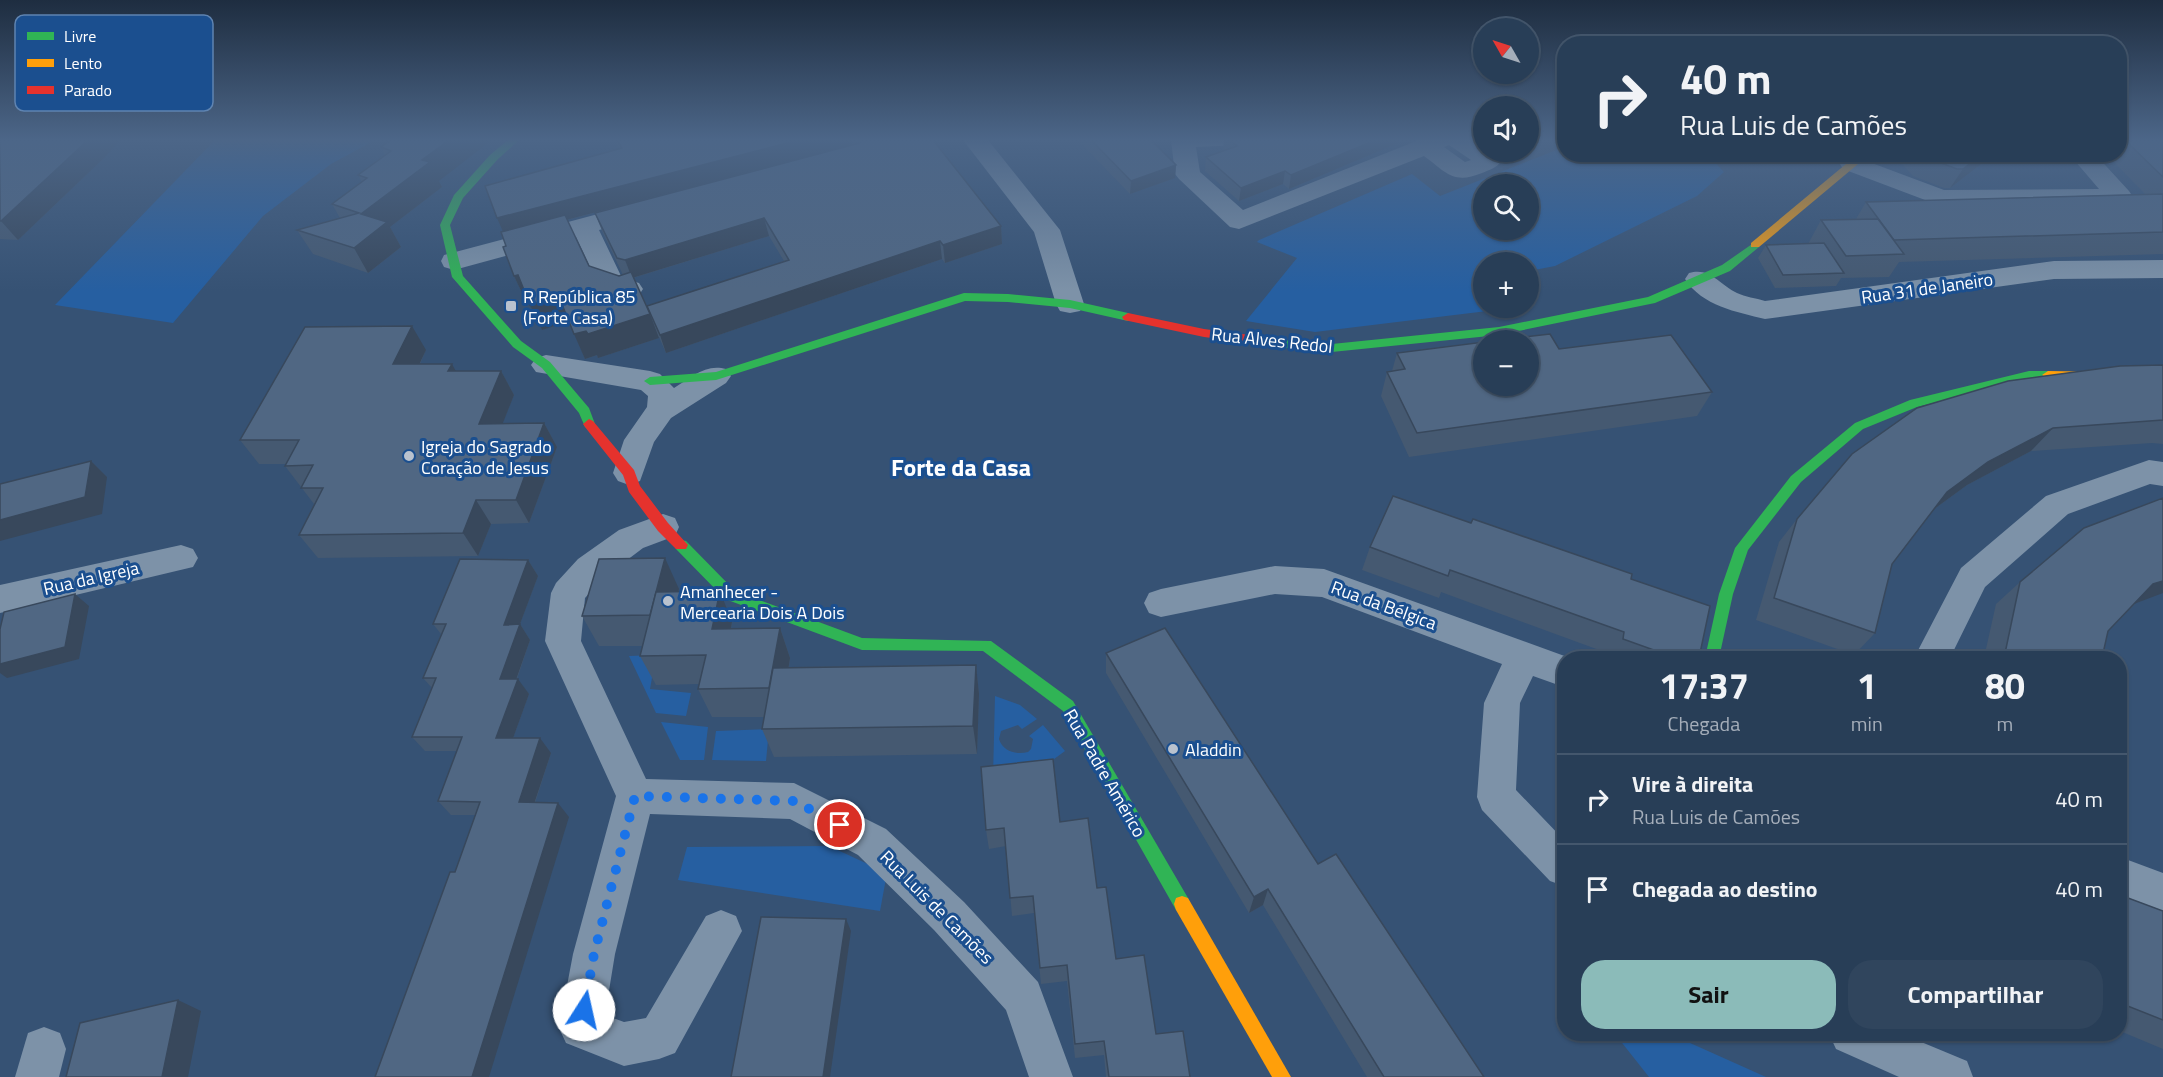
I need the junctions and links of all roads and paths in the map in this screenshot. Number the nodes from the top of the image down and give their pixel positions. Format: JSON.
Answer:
{"nodes":[{"id":1,"x":464,"y":190,"type":"edge"},
{"id":2,"x":1015,"y":190,"type":"edge"},
{"id":3,"x":1206,"y":190,"type":"edge"},
{"id":4,"x":1316,"y":190,"type":"edge"},
{"id":5,"x":1820,"y":190,"type":"edge"},
{"id":6,"x":1925,"y":190,"type":"edge"},
{"id":7,"x":2114,"y":190,"type":"edge"},
{"id":8,"x":663,"y":205,"type":"edge"},
{"id":9,"x":584,"y":226,"type":"junction"},
{"id":10,"x":454,"y":261,"type":"junction"},
{"id":11,"x":2163,"y":269,"type":"edge"},
{"id":12,"x":1700,"y":279,"type":"junction"},
{"id":13,"x":629,"y":289,"type":"edge"},
{"id":14,"x":1070,"y":304,"type":"junction"},
{"id":15,"x":546,"y":365,"type":"junction"},
{"id":16,"x":716,"y":376,"type":"junction"},
{"id":17,"x":2163,"y":377,"type":"edge"},
{"id":18,"x":641,"y":380,"type":"junction"},
{"id":19,"x":658,"y":414,"type":"junction"},
{"id":20,"x":587,"y":418,"type":"junction"},
{"id":21,"x":629,"y":473,"type":"junction"},
{"id":22,"x":2163,"y":474,"type":"edge"},
{"id":23,"x":663,"y":527,"type":"junction"},
{"id":24,"x":181,"y":558,"type":"dead end"},
{"id":25,"x":0,"y":599,"type":"edge"},
{"id":26,"x":1161,"y":603,"type":"dead end"},
{"id":27,"x":1714,"y":651,"type":"edge"},
{"id":28,"x":1936,"y":651,"type":"edge"},
{"id":29,"x":1524,"y":656,"type":"junction"},
{"id":30,"x":1557,"y":669,"type":"edge"},
{"id":31,"x":635,"y":796,"type":"junction"},
{"id":32,"x":1557,"y":860,"type":"edge"},
{"id":33,"x":2127,"y":879,"type":"edge"},
{"id":34,"x":2163,"y":893,"type":"edge"},
{"id":35,"x":721,"y":931,"type":"dead end"},
{"id":36,"x":1867,"y":1041,"type":"edge"},
{"id":37,"x":1051,"y":1077,"type":"edge"},
{"id":38,"x":1282,"y":1077,"type":"edge"},
{"id":39,"x":1951,"y":1077,"type":"edge"}],
"edges":[{"from":1,"to":10,"type":"street","name":"Rua Padre Américo"},
{"from":2,"to":14,"type":"street"},
{"from":3,"to":4,"type":"street"},
{"from":5,"to":12,"type":"street","name":"Rua Alves Redol"},
{"from":6,"to":7,"type":"street"},
{"from":8,"to":9,"type":"street"},
{"from":9,"to":10,"type":"street"},
{"from":9,"to":13,"type":"street"},
{"from":10,"to":15,"type":"street","name":"Rua Padre Américo"},
{"from":11,"to":12,"type":"street","name":"Rua 31 de Janeiro"},
{"from":12,"to":14,"type":"street","name":"Rua Alves Redol"},
{"from":14,"to":16,"type":"street","name":"Rua Alves Redol"},
{"from":15,"to":18,"type":"street"},
{"from":15,"to":20,"type":"street","name":"Rua Padre Américo"},
{"from":16,"to":18,"type":"street","name":"Rua Alves Redol"},
{"from":16,"to":19,"type":"street","name":"Rua Alves Redol"},
{"from":17,"to":27,"type":"street"},
{"from":18,"to":19,"type":"street"},
{"from":18,"to":20,"type":"street"},
{"from":19,"to":20,"type":"street"},
{"from":19,"to":21,"type":"street"},
{"from":20,"to":21,"type":"street","name":"Rua Padre Américo"},
{"from":21,"to":23,"type":"street","name":"Rua Padre Américo"},
{"from":22,"to":28,"type":"street"},
{"from":23,"to":31,"type":"street"},
{"from":23,"to":38,"type":"street","name":"Rua Padre Américo"},
{"from":24,"to":25,"type":"street","name":"Rua da Igreja"},
{"from":26,"to":29,"type":"street","name":"Rua da Bélgica"},
{"from":29,"to":30,"type":"street","name":"Rua da Bélgica"},
{"from":29,"to":32,"type":"street"},
{"from":31,"to":35,"type":"street"},
{"from":31,"to":37,"type":"street","name":"Rua Luis de Camões"},
{"from":33,"to":34,"type":"street"},
{"from":36,"to":39,"type":"street"}]}
